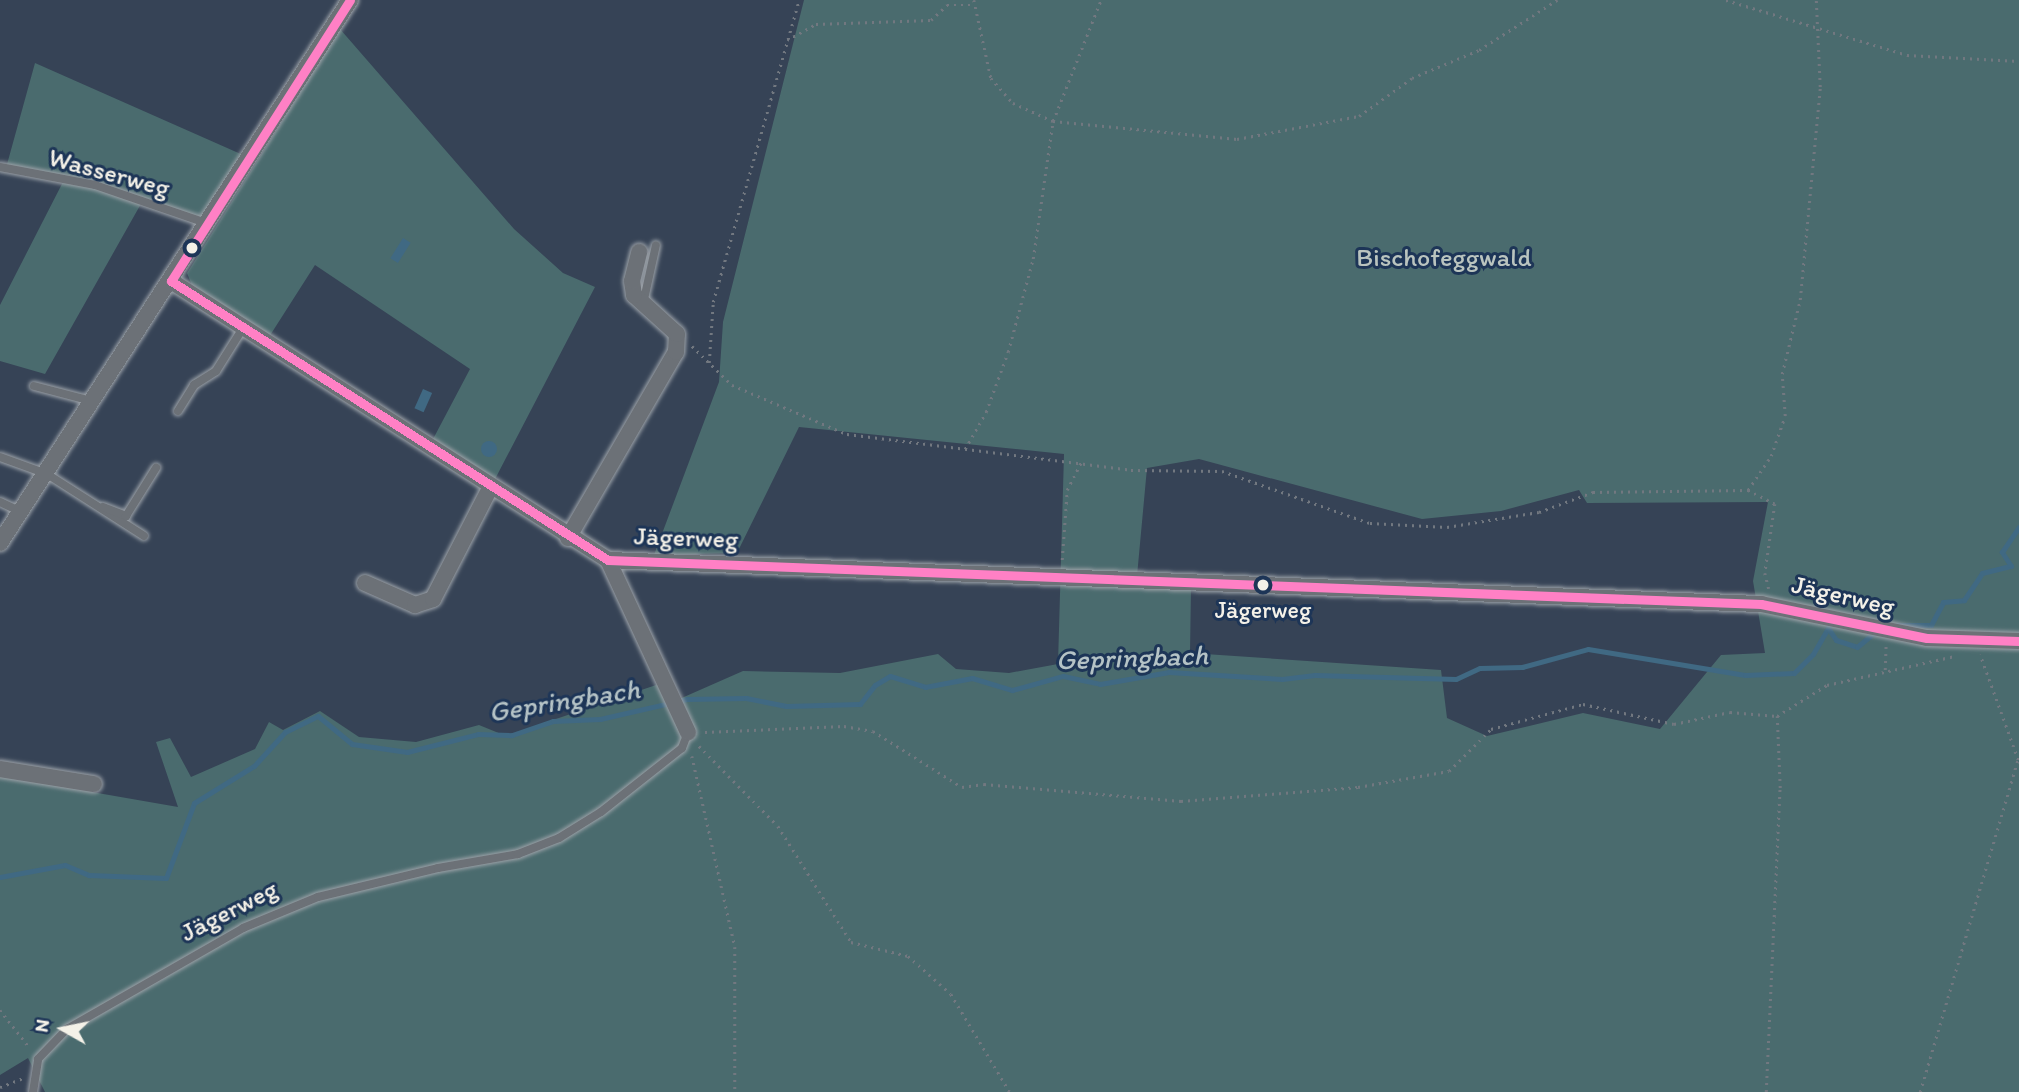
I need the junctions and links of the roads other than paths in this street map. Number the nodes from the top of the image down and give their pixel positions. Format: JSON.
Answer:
{"nodes":[{"id":1,"x":350,"y":0,"type":"edge"},
{"id":2,"x":0,"y":167,"type":"edge"},
{"id":3,"x":206,"y":223,"type":"junction"},
{"id":4,"x":656,"y":245,"type":"dead end"},
{"id":5,"x":639,"y":252,"type":"dead end"},
{"id":6,"x":172,"y":281,"type":"junction"},
{"id":7,"x":643,"y":304,"type":"junction"},
{"id":8,"x":243,"y":328,"type":"junction"},
{"id":9,"x":34,"y":386,"type":"dead end"},
{"id":10,"x":95,"y":402,"type":"junction"},
{"id":11,"x":178,"y":411,"type":"dead end"},
{"id":12,"x":0,"y":457,"type":"edge"},
{"id":13,"x":156,"y":468,"type":"dead end"},
{"id":14,"x":47,"y":474,"type":"junction"},
{"id":15,"x":490,"y":488,"type":"junction"},
{"id":16,"x":0,"y":502,"type":"edge"},
{"id":17,"x":98,"y":506,"type":"junction"},
{"id":18,"x":21,"y":512,"type":"junction"},
{"id":19,"x":144,"y":536,"type":"dead end"},
{"id":20,"x":568,"y":538,"type":"junction"},
{"id":21,"x":0,"y":543,"type":"edge"},
{"id":22,"x":608,"y":560,"type":"junction"},
{"id":23,"x":365,"y":583,"type":"dead end"},
{"id":24,"x":2019,"y":641,"type":"edge"},
{"id":25,"x":688,"y":732,"type":"joint"},
{"id":26,"x":0,"y":769,"type":"edge"},
{"id":27,"x":94,"y":784,"type":"dead end"},
{"id":28,"x":33,"y":1092,"type":"edge"}],
"edges":[{"from":1,"to":3,"type":"street"},
{"from":2,"to":3,"type":"lane","name":"Wasserweg"},
{"from":3,"to":6,"type":"street"},
{"from":4,"to":7,"type":"lane"},
{"from":5,"to":7,"type":"street"},
{"from":6,"to":8,"type":"street","name":"Jägerweg"},
{"from":6,"to":10,"type":"street"},
{"from":7,"to":20,"type":"street"},
{"from":8,"to":11,"type":"lane"},
{"from":8,"to":15,"type":"street","name":"Jägerweg"},
{"from":9,"to":10,"type":"lane"},
{"from":10,"to":14,"type":"street"},
{"from":12,"to":14,"type":"lane"},
{"from":13,"to":17,"type":"lane"},
{"from":14,"to":17,"type":"lane"},
{"from":14,"to":18,"type":"street"},
{"from":15,"to":20,"type":"street","name":"Jägerweg"},
{"from":15,"to":23,"type":"street"},
{"from":16,"to":18,"type":"lane"},
{"from":17,"to":19,"type":"lane"},
{"from":18,"to":21,"type":"street"},
{"from":20,"to":22,"type":"street","name":"Jägerweg"},
{"from":22,"to":24,"type":"street","name":"Jägerweg"},
{"from":22,"to":25,"type":"street","name":"Jägerweg"},
{"from":25,"to":28,"type":"lane","name":"Jägerweg"},
{"from":26,"to":27,"type":"street"}]}
